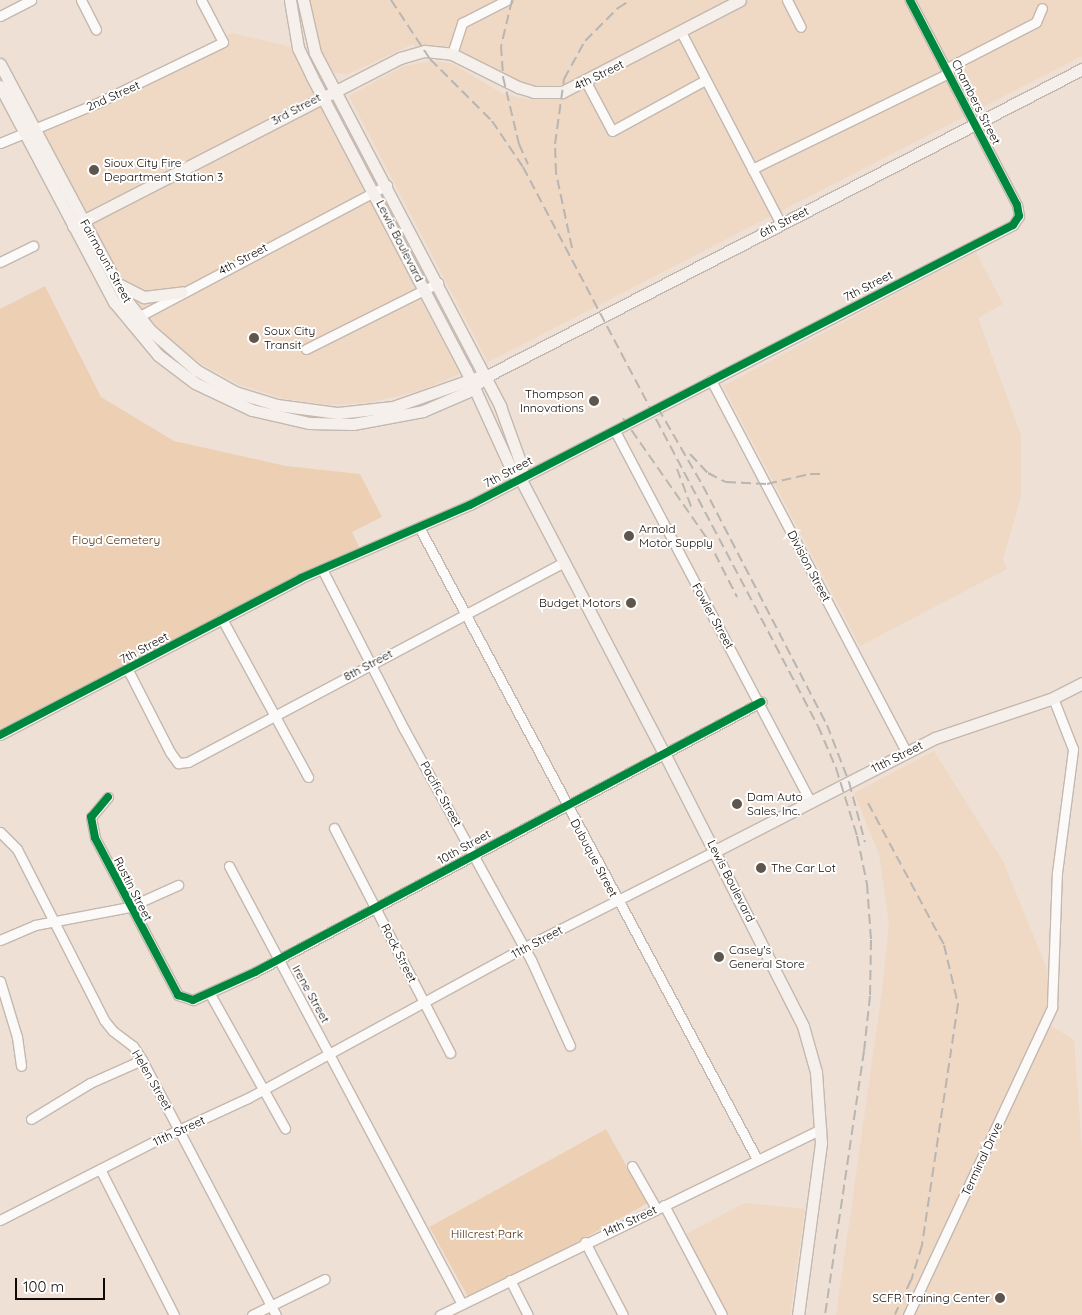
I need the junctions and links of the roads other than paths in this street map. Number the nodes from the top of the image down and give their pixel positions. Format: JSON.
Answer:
{"nodes":[{"id":1,"x":31,"y":0,"type":"edge"},
{"id":2,"x":81,"y":0,"type":"edge"},
{"id":3,"x":201,"y":0,"type":"edge"},
{"id":4,"x":290,"y":0,"type":"edge"},
{"id":5,"x":303,"y":0,"type":"edge"},
{"id":6,"x":507,"y":0,"type":"edge"},
{"id":7,"x":740,"y":0,"type":"edge"},
{"id":8,"x":787,"y":0,"type":"edge"},
{"id":9,"x":910,"y":0,"type":"edge"},
{"id":10,"x":1042,"y":8,"type":"dead end"},
{"id":11,"x":0,"y":16,"type":"edge"},
{"id":12,"x":801,"y":27,"type":"dead end"},
{"id":13,"x":96,"y":29,"type":"dead end"},
{"id":14,"x":681,"y":32,"type":"junction"},
{"id":15,"x":452,"y":54,"type":"junction"},
{"id":16,"x":0,"y":64,"type":"edge"},
{"id":17,"x":1082,"y":68,"type":"edge"},
{"id":18,"x":948,"y":71,"type":"junction"},
{"id":19,"x":705,"y":80,"type":"junction"},
{"id":20,"x":586,"y":82,"type":"junction"},
{"id":21,"x":0,"y":86,"type":"edge"},
{"id":22,"x":335,"y":89,"type":"junction"},
{"id":23,"x":322,"y":96,"type":"junction"},
{"id":24,"x":974,"y":124,"type":"junction"},
{"id":25,"x":29,"y":129,"type":"junction"},
{"id":26,"x":0,"y":144,"type":"edge"},
{"id":27,"x":752,"y":169,"type":"junction"},
{"id":28,"x":387,"y":185,"type":"junction"},
{"id":29,"x":374,"y":192,"type":"junction"},
{"id":30,"x":1019,"y":216,"type":"joint"},
{"id":31,"x":78,"y":224,"type":"junction"},
{"id":32,"x":780,"y":224,"type":"junction"},
{"id":33,"x":33,"y":246,"type":"dead end"},
{"id":34,"x":0,"y":262,"type":"edge"},
{"id":35,"x":115,"y":281,"type":"junction"},
{"id":36,"x":438,"y":283,"type":"junction"},
{"id":37,"x":425,"y":290,"type":"junction"},
{"id":38,"x":182,"y":292,"type":"junction"},
{"id":39,"x":134,"y":320,"type":"junction"},
{"id":40,"x":306,"y":349,"type":"dead end"},
{"id":41,"x":486,"y":376,"type":"junction"},
{"id":42,"x":712,"y":380,"type":"junction"},
{"id":43,"x":472,"y":383,"type":"junction"},
{"id":44,"x":615,"y":430,"type":"junction"},
{"id":45,"x":520,"y":478,"type":"junction"},
{"id":46,"x":420,"y":529,"type":"junction"},
{"id":47,"x":562,"y":563,"type":"junction"},
{"id":48,"x":322,"y":569,"type":"junction"},
{"id":49,"x":466,"y":612,"type":"junction"},
{"id":50,"x":222,"y":619,"type":"junction"},
{"id":51,"x":371,"y":664,"type":"junction"},
{"id":52,"x":128,"y":670,"type":"junction"},
{"id":53,"x":1082,"y":683,"type":"edge"},
{"id":54,"x":1053,"y":698,"type":"junction"},
{"id":55,"x":761,"y":702,"type":"junction"},
{"id":56,"x":274,"y":715,"type":"junction"},
{"id":57,"x":0,"y":735,"type":"edge"},
{"id":58,"x":906,"y":752,"type":"junction"},
{"id":59,"x":664,"y":754,"type":"junction"},
{"id":60,"x":308,"y":777,"type":"dead end"},
{"id":61,"x":108,"y":797,"type":"dead end"},
{"id":62,"x":811,"y":802,"type":"junction"},
{"id":63,"x":565,"y":806,"type":"junction"},
{"id":64,"x":334,"y":828,"type":"dead end"},
{"id":65,"x":0,"y":832,"type":"edge"},
{"id":66,"x":715,"y":851,"type":"junction"},
{"id":67,"x":474,"y":855,"type":"junction"},
{"id":68,"x":229,"y":866,"type":"dead end"},
{"id":69,"x":178,"y":885,"type":"dead end"},
{"id":70,"x":617,"y":902,"type":"junction"},
{"id":71,"x":129,"y":907,"type":"junction"},
{"id":72,"x":376,"y":908,"type":"junction"},
{"id":73,"x":51,"y":922,"type":"junction"},
{"id":74,"x":0,"y":940,"type":"edge"},
{"id":75,"x":524,"y":948,"type":"junction"},
{"id":76,"x":278,"y":959,"type":"junction"},
{"id":77,"x":0,"y":981,"type":"edge"},
{"id":78,"x":176,"y":992,"type":"joint"},
{"id":79,"x":210,"y":994,"type":"junction"},
{"id":80,"x":424,"y":1001,"type":"junction"},
{"id":81,"x":570,"y":1046,"type":"dead end"},
{"id":82,"x":450,"y":1052,"type":"dead end"},
{"id":83,"x":330,"y":1054,"type":"junction"},
{"id":84,"x":142,"y":1060,"type":"junction"},
{"id":85,"x":21,"y":1066,"type":"dead end"},
{"id":86,"x":263,"y":1090,"type":"junction"},
{"id":87,"x":31,"y":1119,"type":"dead end"},
{"id":88,"x":285,"y":1128,"type":"dead end"},
{"id":89,"x":821,"y":1129,"type":"junction"},
{"id":90,"x":180,"y":1130,"type":"junction"},
{"id":91,"x":757,"y":1159,"type":"junction"},
{"id":92,"x":632,"y":1166,"type":"dead end"},
{"id":93,"x":100,"y":1169,"type":"junction"},
{"id":94,"x":660,"y":1207,"type":"junction"},
{"id":95,"x":0,"y":1220,"type":"edge"},
{"id":96,"x":585,"y":1242,"type":"junction"},
{"id":97,"x":325,"y":1279,"type":"dead end"},
{"id":98,"x":510,"y":1280,"type":"junction"},
{"id":99,"x":462,"y":1304,"type":"junction"},
{"id":100,"x":271,"y":1305,"type":"junction"},
{"id":101,"x":174,"y":1315,"type":"edge"},
{"id":102,"x":252,"y":1315,"type":"edge"},
{"id":103,"x":276,"y":1315,"type":"edge"},
{"id":104,"x":440,"y":1315,"type":"edge"},
{"id":105,"x":528,"y":1315,"type":"edge"},
{"id":106,"x":623,"y":1315,"type":"edge"},
{"id":107,"x":722,"y":1315,"type":"edge"},
{"id":108,"x":798,"y":1315,"type":"edge"},
{"id":109,"x":908,"y":1315,"type":"edge"}],
"edges":[{"from":1,"to":11,"type":"street"},
{"from":2,"to":13,"type":"street"},
{"from":3,"to":25,"type":"street","name":"2nd Street"},
{"from":4,"to":23,"type":"main road","name":"Lewis Boulevard"},
{"from":5,"to":22,"type":"main road","name":"Lewis Boulevard"},
{"from":6,"to":15,"type":"street"},
{"from":7,"to":14,"type":"main road","name":"4th Street"},
{"from":8,"to":12,"type":"street"},
{"from":9,"to":18,"type":"street","name":"Chambers Street"},
{"from":10,"to":18,"type":"street"},
{"from":14,"to":19,"type":"street"},
{"from":14,"to":20,"type":"main road","name":"4th Street"},
{"from":15,"to":20,"type":"main road","name":"4th Street"},
{"from":15,"to":22,"type":"main road","name":"3rd Street"},
{"from":16,"to":25,"type":"main road","name":"Fairmount Street"},
{"from":17,"to":24,"type":"main road","name":"6th Street"},
{"from":18,"to":24,"type":"street","name":"Chambers Street"},
{"from":18,"to":27,"type":"street"},
{"from":19,"to":20,"type":"street"},
{"from":19,"to":27,"type":"street"},
{"from":21,"to":25,"type":"main road","name":"Fairmount Street"},
{"from":22,"to":23,"type":"main road","name":"3rd Street"},
{"from":22,"to":28,"type":"main road","name":"Lewis Boulevard"},
{"from":23,"to":29,"type":"main road","name":"Lewis Boulevard"},
{"from":23,"to":31,"type":"main road","name":"3rd Street"},
{"from":24,"to":30,"type":"street","name":"Chambers Street"},
{"from":24,"to":32,"type":"main road","name":"6th Street"},
{"from":25,"to":26,"type":"street","name":"2nd Street"},
{"from":25,"to":31,"type":"main road","name":"Fairmount Street"},
{"from":27,"to":32,"type":"street"},
{"from":28,"to":29,"type":"street","name":"4th Street"},
{"from":28,"to":36,"type":"main road","name":"Lewis Boulevard"},
{"from":29,"to":37,"type":"main road","name":"Lewis Boulevard"},
{"from":29,"to":38,"type":"street","name":"4th Street"},
{"from":30,"to":42,"type":"street","name":"7th Street"},
{"from":31,"to":35,"type":"main road","name":"Fairmount Street"},
{"from":31,"to":39,"type":"main road","name":"Fairmount Street"},
{"from":32,"to":41,"type":"main road","name":"6th Street"},
{"from":33,"to":34,"type":"street"},
{"from":35,"to":38,"type":"main road"},
{"from":35,"to":39,"type":"main road","name":"Fairmount Street"},
{"from":36,"to":37,"type":"street"},
{"from":36,"to":41,"type":"main road","name":"Lewis Boulevard"},
{"from":37,"to":40,"type":"street"},
{"from":37,"to":43,"type":"main road","name":"Lewis Boulevard"},
{"from":38,"to":39,"type":"street","name":"4th Street"},
{"from":39,"to":43,"type":"main road","name":"Fairmount Street"},
{"from":41,"to":43,"type":"main road","name":"6th Street"},
{"from":41,"to":45,"type":"main road","name":"Lewis Boulevard"},
{"from":42,"to":44,"type":"street","name":"7th Street"},
{"from":42,"to":58,"type":"street","name":"Division Street"},
{"from":43,"to":45,"type":"main road","name":"Lewis Boulevard"},
{"from":44,"to":45,"type":"street","name":"7th Street"},
{"from":44,"to":55,"type":"street","name":"Fowler Street"},
{"from":45,"to":46,"type":"street","name":"7th Street"},
{"from":45,"to":47,"type":"main road","name":"Lewis Boulevard"},
{"from":46,"to":48,"type":"street","name":"7th Street"},
{"from":46,"to":49,"type":"street","name":"Dubuque Street"},
{"from":47,"to":49,"type":"street","name":"8th Street"},
{"from":47,"to":59,"type":"main road","name":"Lewis Boulevard"},
{"from":48,"to":50,"type":"street","name":"7th Street"},
{"from":48,"to":51,"type":"street","name":"Pacific Street"},
{"from":49,"to":51,"type":"street","name":"8th Street"},
{"from":49,"to":63,"type":"street","name":"Dubuque Street"},
{"from":50,"to":52,"type":"street","name":"7th Street"},
{"from":50,"to":56,"type":"street"},
{"from":51,"to":56,"type":"street","name":"8th Street"},
{"from":51,"to":67,"type":"street","name":"Pacific Street"},
{"from":52,"to":56,"type":"street","name":"8th Street"},
{"from":52,"to":57,"type":"street","name":"7th Street"},
{"from":53,"to":54,"type":"main road","name":"11th Street"},
{"from":54,"to":58,"type":"main road","name":"11th Street"},
{"from":54,"to":109,"type":"street","name":"Terminal Drive"},
{"from":55,"to":59,"type":"street","name":"10th Street"},
{"from":55,"to":62,"type":"street","name":"Fowler Street"},
{"from":56,"to":60,"type":"street"},
{"from":58,"to":62,"type":"main road","name":"11th Street"},
{"from":59,"to":63,"type":"street","name":"10th Street"},
{"from":59,"to":66,"type":"main road","name":"Lewis Boulevard"},
{"from":61,"to":71,"type":"street","name":"Rustin Street"},
{"from":62,"to":66,"type":"main road","name":"11th Street"},
{"from":63,"to":67,"type":"street","name":"10th Street"},
{"from":63,"to":70,"type":"street","name":"Dubuque Street"},
{"from":64,"to":72,"type":"street","name":"Rock Street"},
{"from":65,"to":73,"type":"street","name":"Helen Street"},
{"from":66,"to":70,"type":"street","name":"11th Street"},
{"from":66,"to":89,"type":"main road","name":"Lewis Boulevard"},
{"from":67,"to":72,"type":"street","name":"10th Street"},
{"from":67,"to":75,"type":"street","name":"Pacific Street"},
{"from":68,"to":76,"type":"street","name":"Irene Street"},
{"from":69,"to":71,"type":"street"},
{"from":70,"to":75,"type":"street","name":"11th Street"},
{"from":70,"to":91,"type":"street","name":"Dubuque Street"},
{"from":71,"to":73,"type":"street"},
{"from":71,"to":78,"type":"street","name":"Rustin Street"},
{"from":72,"to":76,"type":"street","name":"10th Street"},
{"from":72,"to":80,"type":"street","name":"Rock Street"},
{"from":73,"to":74,"type":"street"},
{"from":73,"to":84,"type":"street","name":"Helen Street"},
{"from":75,"to":80,"type":"street","name":"11th Street"},
{"from":75,"to":81,"type":"street","name":"Pacific Street"},
{"from":76,"to":79,"type":"street","name":"10th Street"},
{"from":76,"to":83,"type":"street","name":"Irene Street"},
{"from":77,"to":85,"type":"street"},
{"from":78,"to":79,"type":"street","name":"10th Street"},
{"from":79,"to":86,"type":"street"},
{"from":80,"to":82,"type":"street","name":"Rock Street"},
{"from":80,"to":83,"type":"street","name":"11th Street"},
{"from":83,"to":86,"type":"street","name":"11th Street"},
{"from":83,"to":99,"type":"street","name":"Irene Street"},
{"from":84,"to":87,"type":"street"},
{"from":84,"to":90,"type":"street","name":"Helen Street"},
{"from":86,"to":88,"type":"street"},
{"from":86,"to":90,"type":"street","name":"11th Street"},
{"from":89,"to":91,"type":"street","name":"14th Street"},
{"from":89,"to":108,"type":"main road","name":"Lewis Boulevard"},
{"from":90,"to":93,"type":"street","name":"11th Street"},
{"from":90,"to":100,"type":"street","name":"Helen Street"},
{"from":91,"to":94,"type":"street","name":"14th Street"},
{"from":92,"to":94,"type":"street"},
{"from":93,"to":95,"type":"street","name":"11th Street"},
{"from":93,"to":101,"type":"street"},
{"from":94,"to":96,"type":"street","name":"14th Street"},
{"from":94,"to":107,"type":"street"},
{"from":96,"to":98,"type":"street","name":"14th Street"},
{"from":96,"to":106,"type":"street"},
{"from":97,"to":100,"type":"street"},
{"from":98,"to":99,"type":"street","name":"14th Street"},
{"from":98,"to":105,"type":"street"},
{"from":99,"to":104,"type":"street","name":"14th Street"},
{"from":100,"to":102,"type":"street"},
{"from":100,"to":103,"type":"street","name":"Helen Street"}]}
